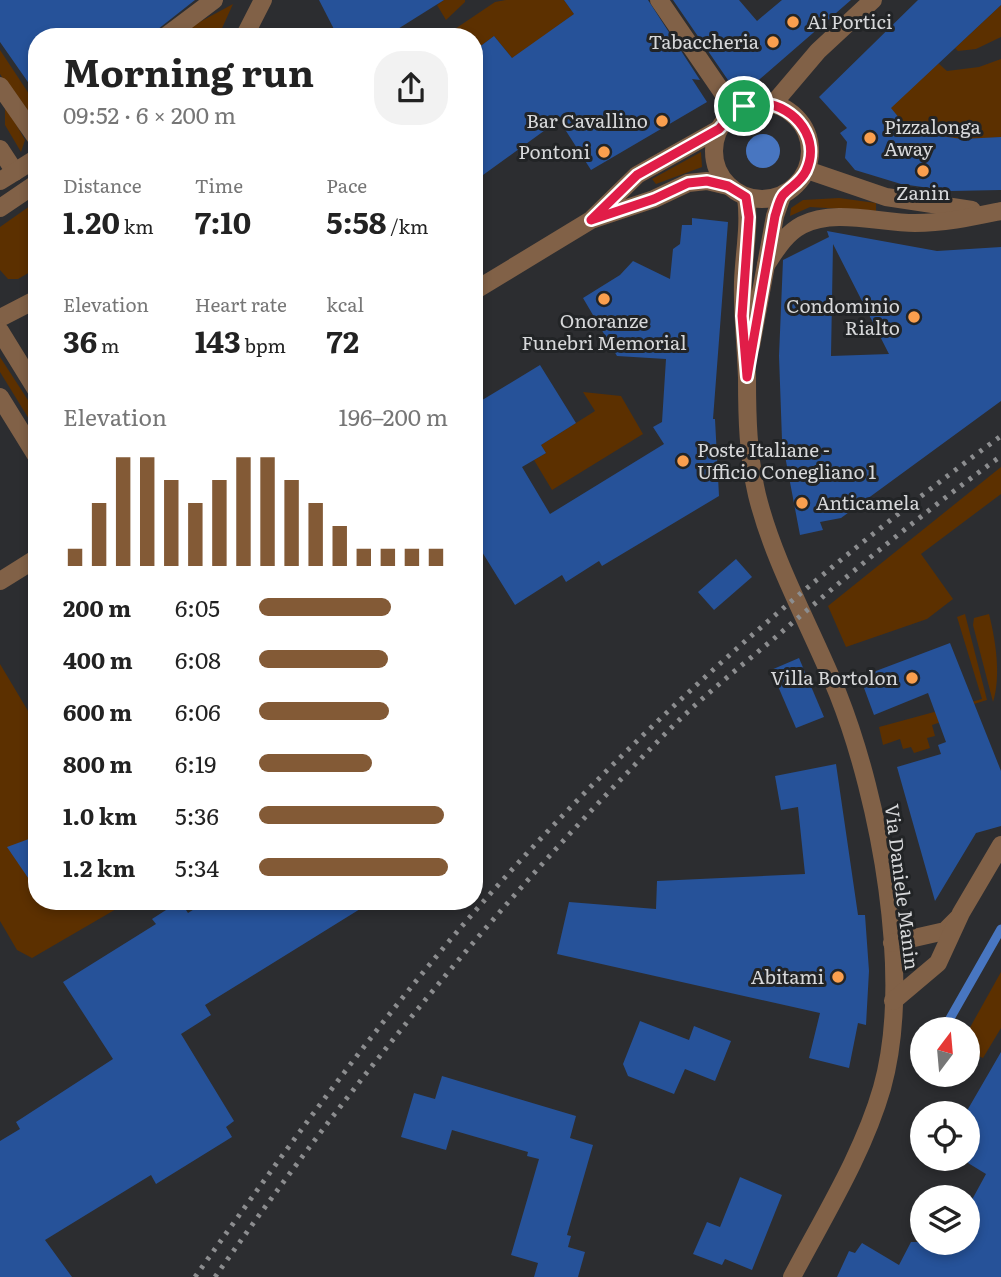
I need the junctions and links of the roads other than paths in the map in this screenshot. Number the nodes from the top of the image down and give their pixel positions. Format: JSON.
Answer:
{"nodes":[{"id":1,"x":215,"y":0,"type":"edge"},
{"id":2,"x":659,"y":0,"type":"edge"},
{"id":3,"x":873,"y":0,"type":"edge"},
{"id":4,"x":260,"y":5,"type":"edge"},
{"id":5,"x":177,"y":28,"type":"edge"},
{"id":6,"x":248,"y":28,"type":"edge"},
{"id":7,"x":0,"y":86,"type":"edge"},
{"id":8,"x":773,"y":104,"type":"junction"},
{"id":9,"x":735,"y":111,"type":"junction"},
{"id":10,"x":28,"y":126,"type":"edge"},
{"id":11,"x":719,"y":129,"type":"junction"},
{"id":12,"x":0,"y":149,"type":"edge"},
{"id":13,"x":28,"y":164,"type":"edge"},
{"id":14,"x":807,"y":170,"type":"junction"},
{"id":15,"x":7,"y":177,"type":"edge"},
{"id":16,"x":728,"y":186,"type":"junction"},
{"id":17,"x":28,"y":189,"type":"edge"},
{"id":18,"x":782,"y":196,"type":"junction"},
{"id":19,"x":746,"y":197,"type":"junction"},
{"id":20,"x":0,"y":208,"type":"edge"},
{"id":21,"x":1001,"y":211,"type":"edge"},
{"id":22,"x":591,"y":220,"type":"junction"},
{"id":23,"x":766,"y":265,"type":"junction"},
{"id":24,"x":483,"y":286,"type":"edge"},
{"id":25,"x":28,"y":304,"type":"edge"},
{"id":26,"x":0,"y":318,"type":"edge"},
{"id":27,"x":0,"y":331,"type":"edge"},
{"id":28,"x":28,"y":376,"type":"edge"},
{"id":29,"x":747,"y":377,"type":"junction"},
{"id":30,"x":0,"y":397,"type":"edge"},
{"id":31,"x":28,"y":442,"type":"edge"},
{"id":32,"x":28,"y":564,"type":"edge"},
{"id":33,"x":0,"y":581,"type":"edge"},
{"id":34,"x":1001,"y":845,"type":"edge"},
{"id":35,"x":961,"y":913,"type":"junction"},
{"id":36,"x":892,"y":943,"type":"junction"},
{"id":37,"x":893,"y":1001,"type":"junction"},
{"id":38,"x":792,"y":1277,"type":"edge"}],
"edges":[{"from":1,"to":5,"type":"street"},
{"from":2,"to":9,"type":"street"},
{"from":3,"to":8,"type":"street"},
{"from":4,"to":6,"type":"street"},
{"from":7,"to":10,"type":"street"},
{"from":8,"to":9,"type":"street"},
{"from":8,"to":14,"type":"street"},
{"from":9,"to":11,"type":"street"},
{"from":11,"to":16,"type":"street"},
{"from":11,"to":22,"type":"street"},
{"from":12,"to":15,"type":"street"},
{"from":13,"to":15,"type":"street"},
{"from":14,"to":18,"type":"street"},
{"from":14,"to":21,"type":"street"},
{"from":16,"to":19,"type":"street"},
{"from":16,"to":22,"type":"street"},
{"from":17,"to":20,"type":"street"},
{"from":18,"to":19,"type":"street"},
{"from":18,"to":23,"type":"street","name":"Via Daniele Manin"},
{"from":19,"to":29,"type":"street","name":"Via Daniele Manin"},
{"from":21,"to":23,"type":"street"},
{"from":22,"to":24,"type":"street"},
{"from":23,"to":29,"type":"street","name":"Via Daniele Manin"},
{"from":25,"to":26,"type":"street"},
{"from":27,"to":28,"type":"street"},
{"from":29,"to":36,"type":"street","name":"Via Daniele Manin"},
{"from":30,"to":31,"type":"street"},
{"from":32,"to":33,"type":"street"},
{"from":34,"to":35,"type":"street"},
{"from":35,"to":36,"type":"street"},
{"from":35,"to":37,"type":"street"},
{"from":36,"to":37,"type":"street","name":"Via Daniele Manin"},
{"from":37,"to":38,"type":"street","name":"Via Daniele Manin"}]}
